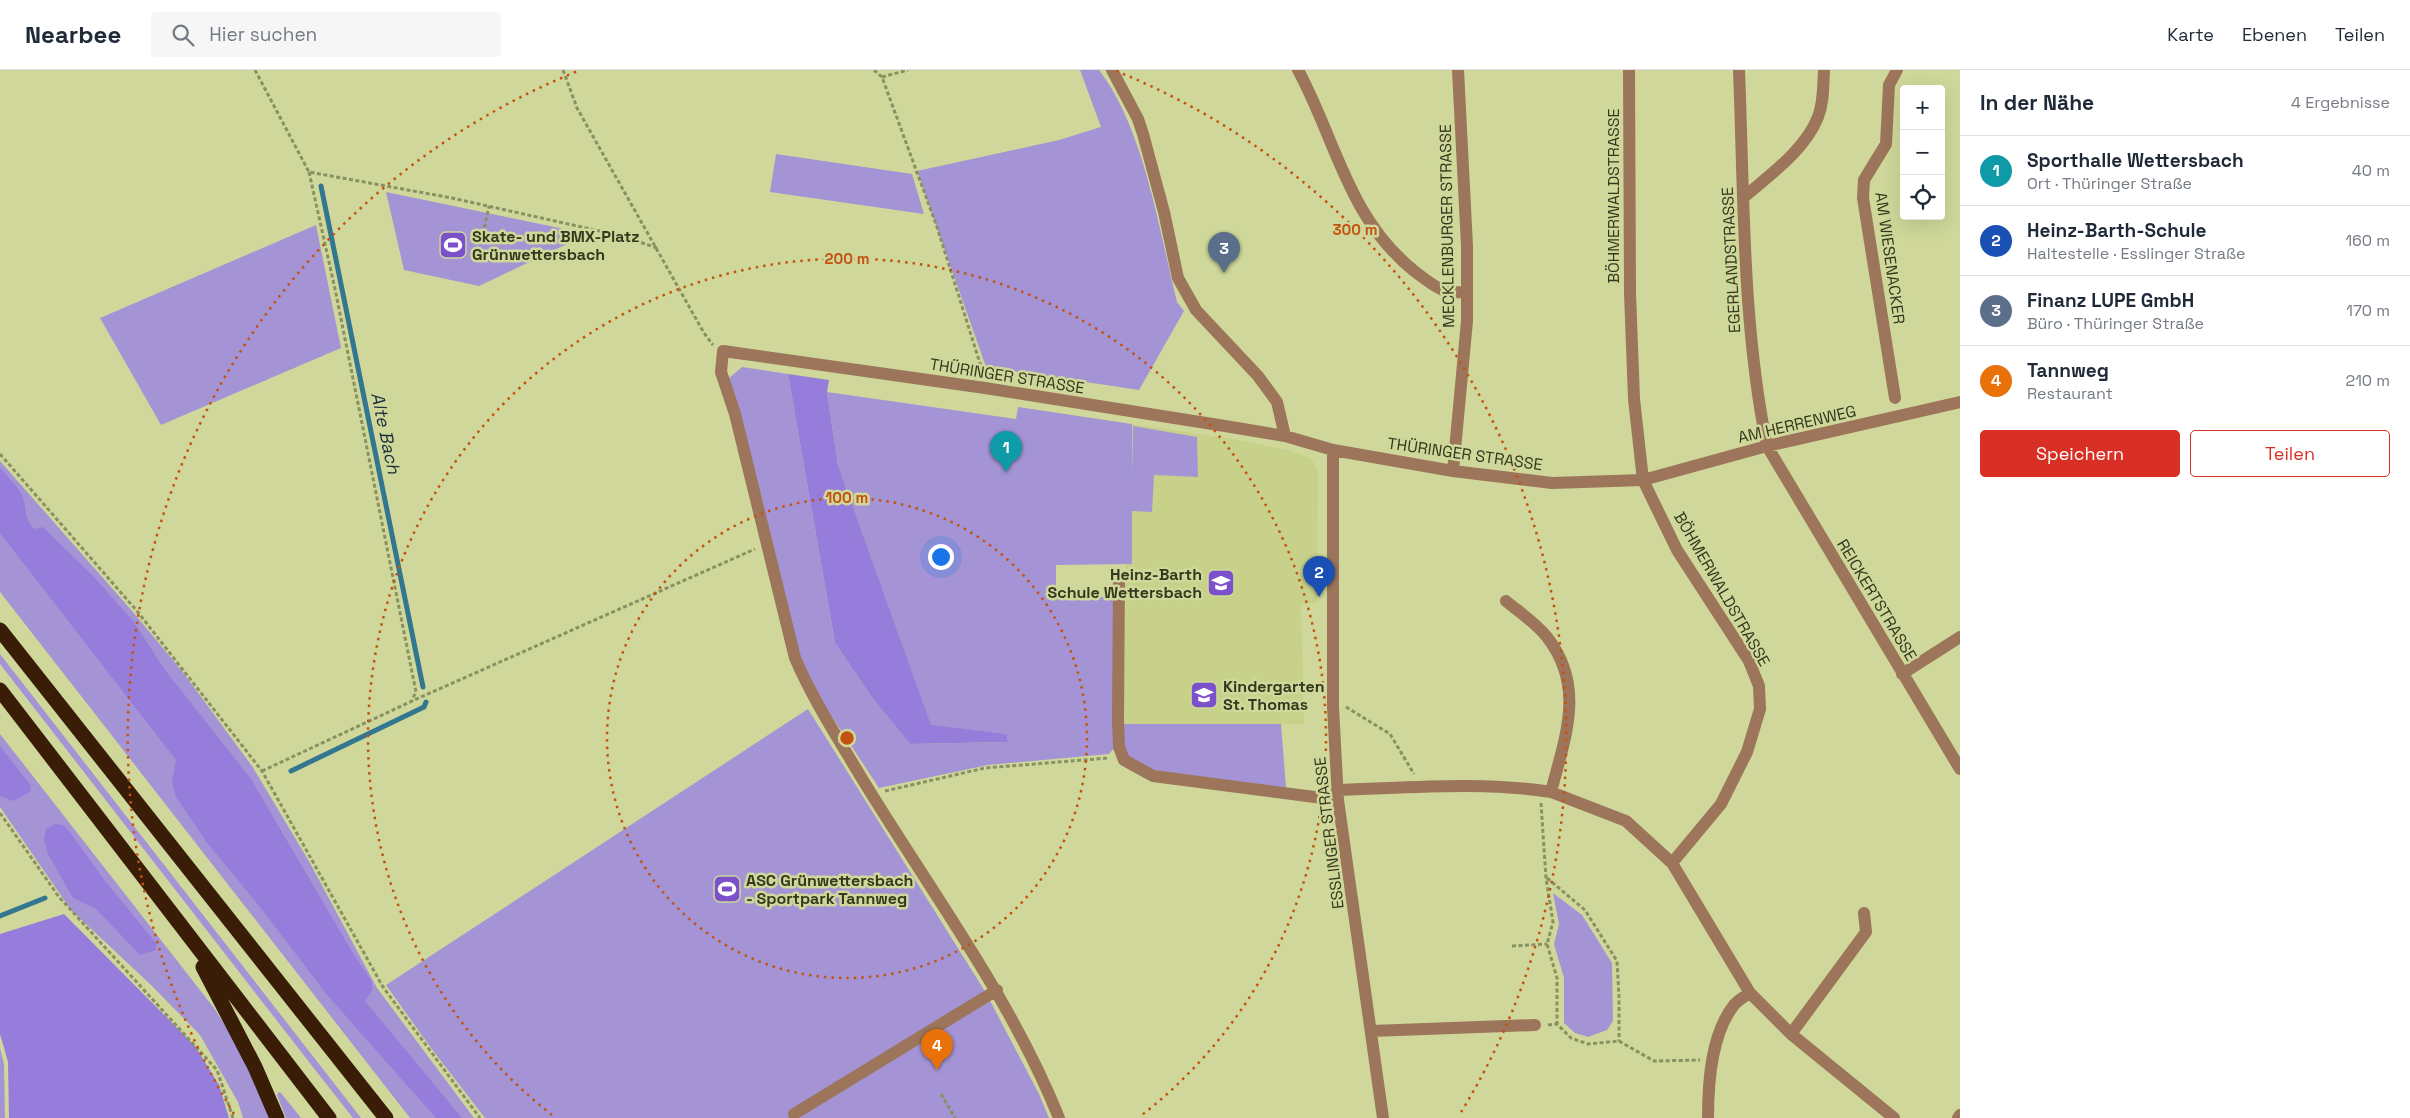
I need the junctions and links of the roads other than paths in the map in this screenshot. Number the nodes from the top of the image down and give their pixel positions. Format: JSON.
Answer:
{"nodes":[{"id":1,"x":1112,"y":70,"type":"edge"},
{"id":2,"x":1298,"y":70,"type":"edge"},
{"id":3,"x":1458,"y":70,"type":"edge"},
{"id":4,"x":1629,"y":70,"type":"edge"},
{"id":5,"x":1739,"y":70,"type":"edge"},
{"id":6,"x":1824,"y":70,"type":"edge"},
{"id":7,"x":1897,"y":70,"type":"edge"},
{"id":8,"x":1744,"y":197,"type":"junction"},
{"id":9,"x":1467,"y":292,"type":"junction"},
{"id":10,"x":1895,"y":398,"type":"dead end"},
{"id":11,"x":1960,"y":402,"type":"edge"},
{"id":12,"x":1285,"y":436,"type":"junction"},
{"id":13,"x":1767,"y":446,"type":"junction"},
{"id":14,"x":1333,"y":450,"type":"junction"},
{"id":15,"x":1453,"y":471,"type":"junction"},
{"id":16,"x":1643,"y":480,"type":"junction"},
{"id":17,"x":1119,"y":579,"type":"dead end"},
{"id":18,"x":1506,"y":601,"type":"dead end"},
{"id":19,"x":0,"y":630,"type":"edge"},
{"id":20,"x":1960,"y":637,"type":"edge"},
{"id":21,"x":1902,"y":674,"type":"junction"},
{"id":22,"x":0,"y":690,"type":"edge"},
{"id":23,"x":1960,"y":769,"type":"edge"},
{"id":24,"x":1546,"y":791,"type":"junction"},
{"id":25,"x":1338,"y":795,"type":"junction"},
{"id":26,"x":1672,"y":863,"type":"junction"},
{"id":27,"x":1864,"y":913,"type":"dead end"},
{"id":28,"x":188,"y":937,"type":"junction"},
{"id":29,"x":997,"y":990,"type":"junction"},
{"id":30,"x":1750,"y":993,"type":"junction"},
{"id":31,"x":1535,"y":1025,"type":"road end"},
{"id":32,"x":1371,"y":1031,"type":"junction"},
{"id":33,"x":1791,"y":1034,"type":"junction"},
{"id":34,"x":794,"y":1114,"type":"dead end"},
{"id":35,"x":277,"y":1118,"type":"edge"},
{"id":36,"x":329,"y":1118,"type":"edge"},
{"id":37,"x":386,"y":1118,"type":"edge"},
{"id":38,"x":1058,"y":1118,"type":"edge"},
{"id":39,"x":1383,"y":1118,"type":"edge"},
{"id":40,"x":1708,"y":1118,"type":"edge"},
{"id":41,"x":1894,"y":1118,"type":"edge"}],
"edges":[{"from":1,"to":12,"type":"street"},
{"from":2,"to":9,"type":"street"},
{"from":3,"to":9,"type":"street","name":"MECKLENBURGER STRASSE"},
{"from":4,"to":16,"type":"street","name":"BÖHMERWALDSTRASSE"},
{"from":5,"to":8,"type":"street","name":"EGERLANDSTRASSE"},
{"from":6,"to":8,"type":"street"},
{"from":7,"to":10,"type":"street","name":"AM WIESENACKER"},
{"from":8,"to":13,"type":"street","name":"EGERLANDSTRASSE"},
{"from":9,"to":15,"type":"street","name":"MECKLENBURGER STRASSE"},
{"from":11,"to":13,"type":"street","name":"AM HERRENWEG"},
{"from":12,"to":14,"type":"street","name":"THÜRINGER STRASSE"},
{"from":12,"to":29,"type":"street","name":"THÜRINGER STRASSE"},
{"from":13,"to":16,"type":"street","name":"AM HERRENWEG"},
{"from":13,"to":21,"type":"street","name":"REICKERTSTRASSE"},
{"from":14,"to":15,"type":"street","name":"THÜRINGER STRASSE"},
{"from":14,"to":25,"type":"street","name":"ESSLINGER STRASSE"},
{"from":15,"to":16,"type":"street","name":"THÜRINGER STRASSE"},
{"from":16,"to":26,"type":"street","name":"BÖHMERWALDSTRASSE"},
{"from":17,"to":25,"type":"street"},
{"from":18,"to":24,"type":"street"},
{"from":19,"to":37,"type":"highway"},
{"from":20,"to":21,"type":"street"},
{"from":21,"to":23,"type":"street","name":"REICKERTSTRASSE"},
{"from":22,"to":28,"type":"highway"},
{"from":24,"to":25,"type":"street"},
{"from":24,"to":26,"type":"street"},
{"from":25,"to":32,"type":"street","name":"ESSLINGER STRASSE"},
{"from":26,"to":30,"type":"street"},
{"from":27,"to":33,"type":"street"},
{"from":28,"to":35,"type":"highway"},
{"from":28,"to":36,"type":"highway"},
{"from":29,"to":34,"type":"street"},
{"from":29,"to":38,"type":"street"},
{"from":30,"to":33,"type":"street"},
{"from":30,"to":40,"type":"street"},
{"from":31,"to":32,"type":"street"},
{"from":32,"to":39,"type":"street","name":"ESSLINGER STRASSE"},
{"from":33,"to":41,"type":"street"}]}
